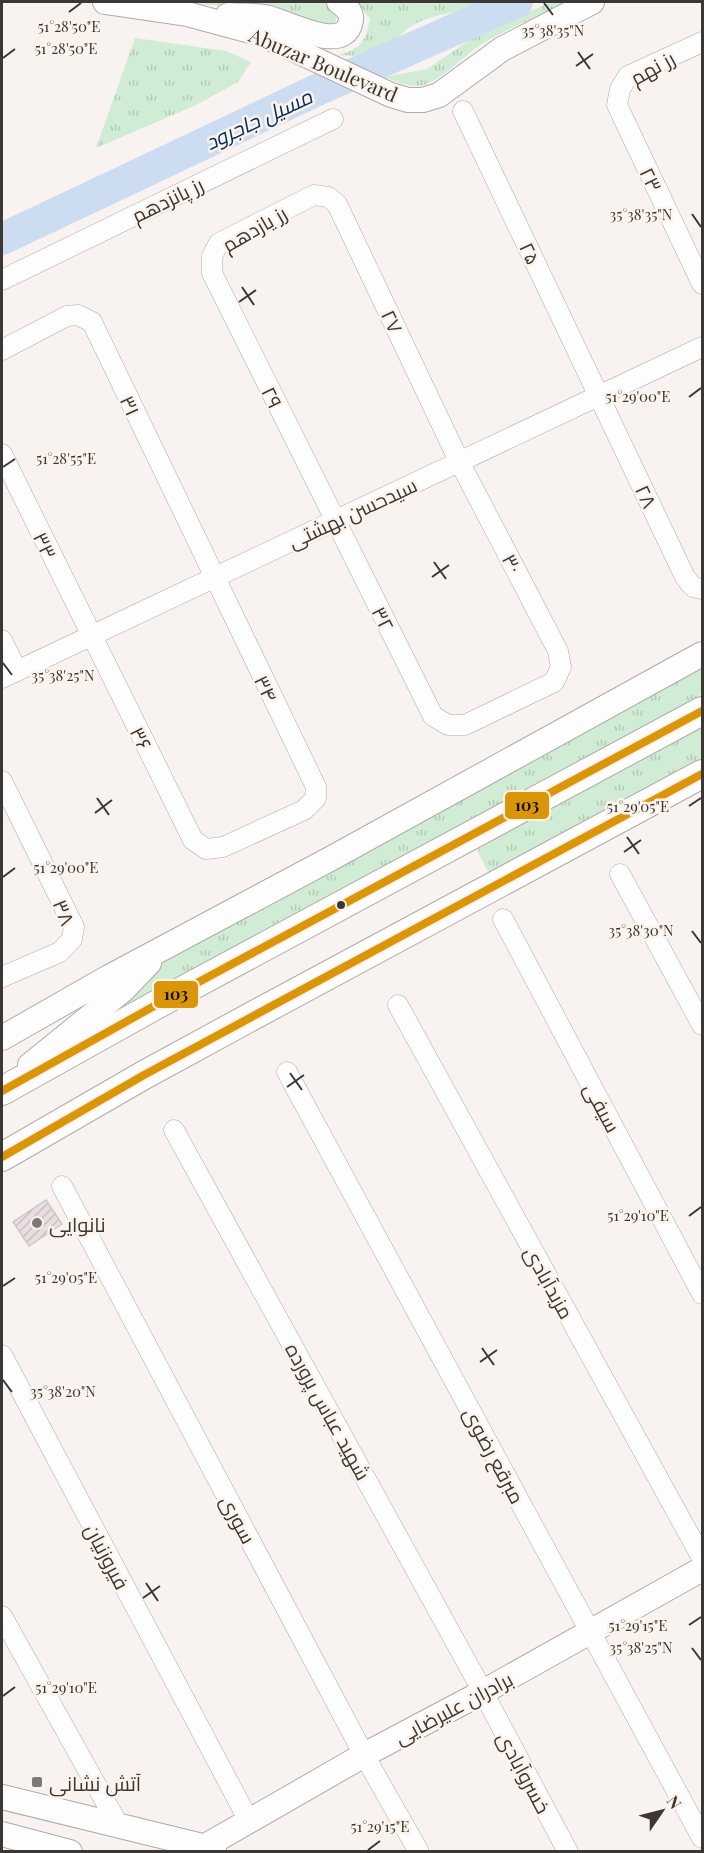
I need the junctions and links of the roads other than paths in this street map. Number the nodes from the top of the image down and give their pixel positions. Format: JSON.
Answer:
{"nodes":[{"id":1,"x":105,"y":2,"type":"edge"},
{"id":2,"x":339,"y":2,"type":"edge"},
{"id":3,"x":592,"y":2,"type":"edge"},
{"id":4,"x":187,"y":14,"type":"junction"},
{"id":5,"x":702,"y":42,"type":"edge"},
{"id":6,"x":617,"y":105,"type":"joint"},
{"id":7,"x":463,"y":111,"type":"dead end"},
{"id":8,"x":333,"y":119,"type":"dead end"},
{"id":9,"x":314,"y":195,"type":"joint"},
{"id":10,"x":212,"y":273,"type":"joint"},
{"id":11,"x":2,"y":280,"type":"edge"},
{"id":12,"x":702,"y":284,"type":"edge"},
{"id":13,"x":702,"y":347,"type":"edge"},
{"id":14,"x":2,"y":350,"type":"edge"},
{"id":15,"x":599,"y":396,"type":"junction"},
{"id":16,"x":2,"y":454,"type":"edge"},
{"id":17,"x":459,"y":461,"type":"junction"},
{"id":18,"x":334,"y":520,"type":"junction"},
{"id":19,"x":214,"y":578,"type":"junction"},
{"id":20,"x":702,"y":589,"type":"edge"},
{"id":21,"x":90,"y":636,"type":"junction"},
{"id":22,"x":2,"y":640,"type":"edge"},
{"id":23,"x":702,"y":654,"type":"edge"},
{"id":24,"x":9,"y":675,"type":"edge"},
{"id":25,"x":702,"y":711,"type":"edge"},
{"id":26,"x":433,"y":716,"type":"joint"},
{"id":27,"x":702,"y":774,"type":"edge"},
{"id":28,"x":2,"y":780,"type":"edge"},
{"id":29,"x":193,"y":840,"type":"joint"},
{"id":30,"x":620,"y":874,"type":"dead end"},
{"id":31,"x":503,"y":919,"type":"dead end"},
{"id":32,"x":163,"y":948,"type":"junction"},
{"id":33,"x":2,"y":977,"type":"edge"},
{"id":34,"x":398,"y":1005,"type":"dead end"},
{"id":35,"x":702,"y":1025,"type":"edge"},
{"id":36,"x":2,"y":1038,"type":"edge"},
{"id":37,"x":287,"y":1072,"type":"dead end"},
{"id":38,"x":2,"y":1090,"type":"edge"},
{"id":39,"x":174,"y":1130,"type":"dead end"},
{"id":40,"x":2,"y":1157,"type":"edge"},
{"id":41,"x":62,"y":1186,"type":"dead end"},
{"id":42,"x":702,"y":1294,"type":"edge"},
{"id":43,"x":2,"y":1355,"type":"edge"},
{"id":44,"x":702,"y":1558,"type":"edge"},
{"id":45,"x":702,"y":1569,"type":"edge"},
{"id":46,"x":2,"y":1616,"type":"edge"},
{"id":47,"x":591,"y":1632,"type":"junction"},
{"id":48,"x":483,"y":1692,"type":"junction"},
{"id":49,"x":364,"y":1755,"type":"junction"},
{"id":50,"x":2,"y":1797,"type":"edge"},
{"id":51,"x":249,"y":1821,"type":"junction"},
{"id":52,"x":119,"y":1826,"type":"junction"},
{"id":53,"x":2,"y":1834,"type":"edge"},
{"id":54,"x":702,"y":1838,"type":"edge"},
{"id":55,"x":208,"y":1850,"type":"edge"},
{"id":56,"x":70,"y":1851,"type":"edge"},
{"id":57,"x":419,"y":1851,"type":"edge"},
{"id":58,"x":568,"y":1851,"type":"edge"}],
"edges":[{"from":1,"to":4,"type":"main road","name":"Abuzar Boulevard"},
{"from":2,"to":4,"type":"main road"},
{"from":3,"to":4,"type":"main road","name":"Abuzar Boulevard"},
{"from":5,"to":6,"type":"street","name":"رز نهم"},
{"from":6,"to":12,"type":"street","name":"۲۳"},
{"from":7,"to":15,"type":"street","name":"۲۵"},
{"from":8,"to":11,"type":"street","name":"رز پانزدهم"},
{"from":9,"to":10,"type":"street","name":"رز یازدهم"},
{"from":9,"to":17,"type":"street","name":"۲۷"},
{"from":10,"to":18,"type":"street","name":"۲۹"},
{"from":13,"to":15,"type":"street","name":"سیدحسن بهشتی"},
{"from":14,"to":19,"type":"street","name":"۳۱"},
{"from":15,"to":17,"type":"street","name":"سیدحسن بهشتی"},
{"from":15,"to":20,"type":"street","name":"۲۸"},
{"from":16,"to":21,"type":"street","name":"۳۳"},
{"from":17,"to":18,"type":"street","name":"سیدحسن بهشتی"},
{"from":17,"to":26,"type":"street","name":"۳۰"},
{"from":18,"to":19,"type":"street","name":"سیدحسن بهشتی"},
{"from":18,"to":26,"type":"street","name":"۳۲"},
{"from":19,"to":21,"type":"street","name":"سیدحسن بهشتی"},
{"from":19,"to":29,"type":"street","name":"۳۴"},
{"from":21,"to":24,"type":"street","name":"سیدحسن بهشتی"},
{"from":21,"to":29,"type":"street","name":"۳۶"},
{"from":22,"to":24,"type":"street"},
{"from":23,"to":32,"type":"main road"},
{"from":25,"to":38,"type":"highway"},
{"from":27,"to":40,"type":"highway"},
{"from":28,"to":33,"type":"street","name":"۳۸"},
{"from":30,"to":35,"type":"street"},
{"from":31,"to":42,"type":"street","name":"سیفی"},
{"from":32,"to":36,"type":"main road"},
{"from":32,"to":38,"type":"main road"},
{"from":34,"to":44,"type":"street","name":"مزیدآبادی"},
{"from":37,"to":47,"type":"street","name":"مبرقع رضوی"},
{"from":39,"to":48,"type":"street","name":"شهید عباس پرورده"},
{"from":41,"to":49,"type":"street","name":"سوری"},
{"from":43,"to":51,"type":"street","name":"فیروزنیان"},
{"from":45,"to":47,"type":"main road","name":"برادران علیرضایی"},
{"from":46,"to":52,"type":"street"},
{"from":47,"to":48,"type":"main road","name":"برادران علیرضایی"},
{"from":47,"to":54,"type":"street","name":"مبرقع رضوی"},
{"from":48,"to":49,"type":"main road","name":"برادران علیرضایی"},
{"from":48,"to":58,"type":"street","name":"خسروآبادی"},
{"from":49,"to":51,"type":"main road","name":"برادران علیرضایی"},
{"from":49,"to":57,"type":"street","name":"سوری"},
{"from":50,"to":52,"type":"main road"},
{"from":51,"to":55,"type":"main road","name":"برادران علیرضایی"},
{"from":52,"to":55,"type":"main road"},
{"from":53,"to":56,"type":"main road"}]}
